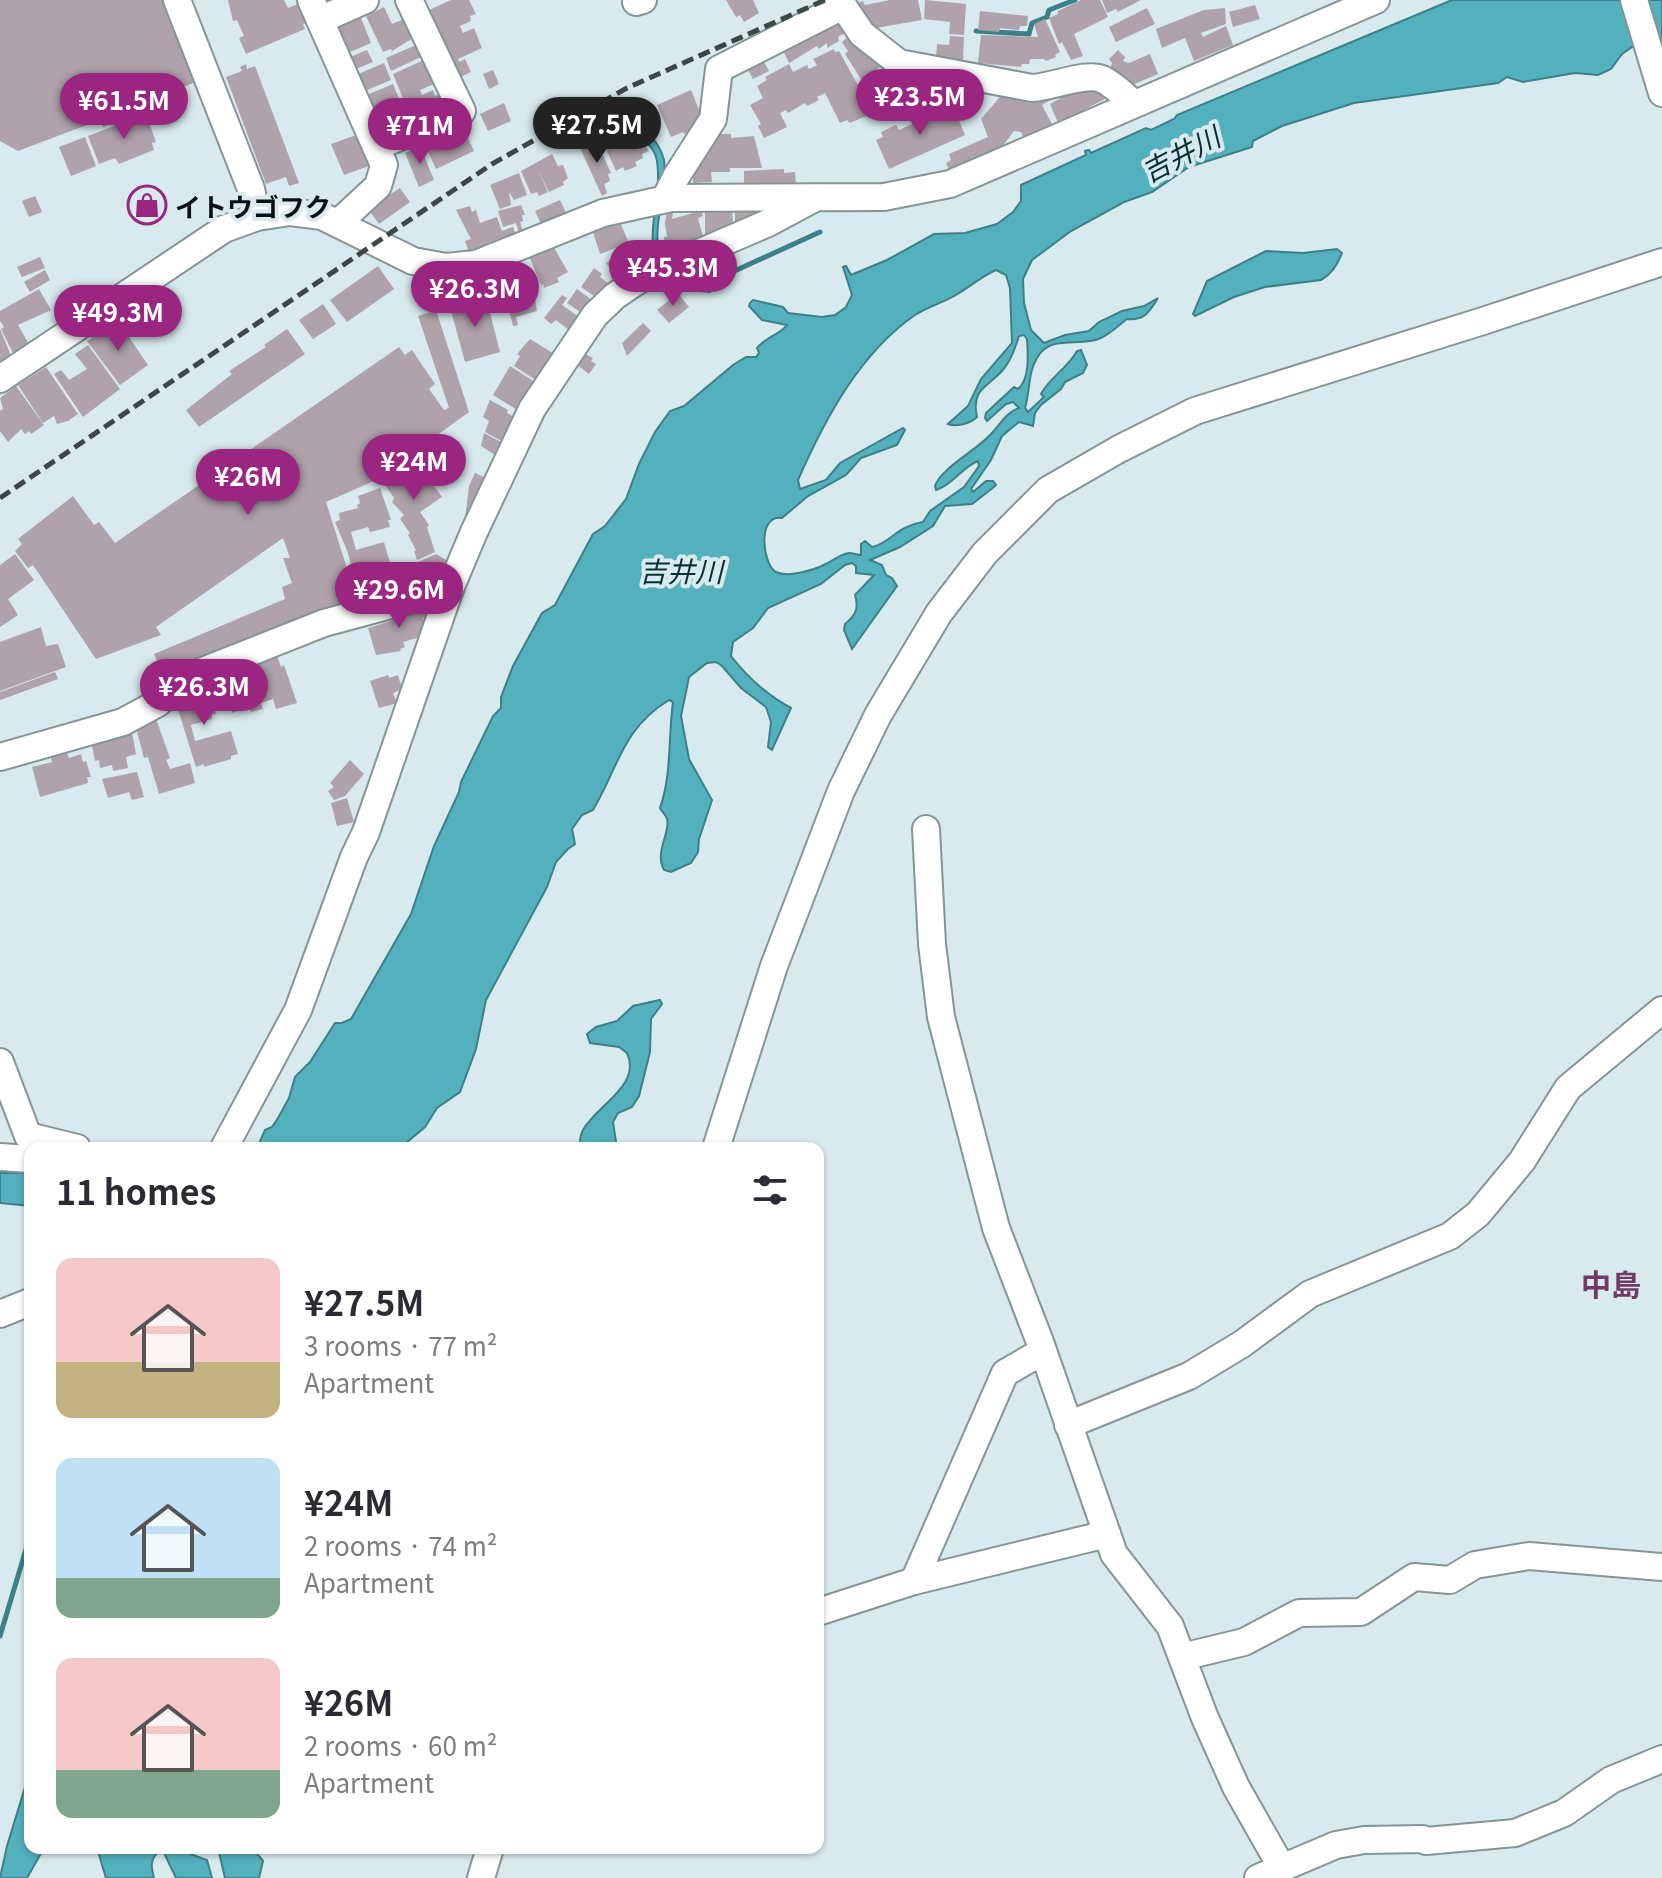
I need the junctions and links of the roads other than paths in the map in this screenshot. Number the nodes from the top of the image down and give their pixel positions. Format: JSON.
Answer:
{"nodes":[{"id":1,"x":177,"y":0,"type":"edge"},
{"id":2,"x":365,"y":0,"type":"edge"},
{"id":3,"x":409,"y":0,"type":"edge"},
{"id":4,"x":1376,"y":0,"type":"edge"},
{"id":5,"x":1634,"y":0,"type":"edge"},
{"id":6,"x":841,"y":3,"type":"edge"},
{"id":7,"x":315,"y":10,"type":"edge"},
{"id":8,"x":1662,"y":93,"type":"edge"},
{"id":9,"x":1133,"y":103,"type":"junction"},
{"id":10,"x":376,"y":147,"type":"junction"},
{"id":11,"x":816,"y":197,"type":"junction"},
{"id":12,"x":665,"y":199,"type":"junction"},
{"id":13,"x":257,"y":217,"type":"junction"},
{"id":14,"x":338,"y":223,"type":"junction"},
{"id":15,"x":1662,"y":262,"type":"edge"},
{"id":16,"x":0,"y":379,"type":"edge"},
{"id":17,"x":450,"y":589,"type":"junction"},
{"id":18,"x":0,"y":757,"type":"edge"},
{"id":19,"x":926,"y":829,"type":"dead end"},
{"id":20,"x":1662,"y":1010,"type":"edge"},
{"id":21,"x":0,"y":1062,"type":"edge"},
{"id":22,"x":728,"y":1109,"type":"junction"},
{"id":23,"x":52,"y":1142,"type":"edge"},
{"id":24,"x":227,"y":1142,"type":"edge"},
{"id":25,"x":718,"y":1142,"type":"edge"},
{"id":26,"x":731,"y":1142,"type":"edge"},
{"id":27,"x":0,"y":1157,"type":"edge"},
{"id":28,"x":24,"y":1159,"type":"edge"},
{"id":29,"x":24,"y":1304,"type":"edge"},
{"id":30,"x":0,"y":1314,"type":"edge"},
{"id":31,"x":1043,"y":1351,"type":"junction"},
{"id":32,"x":1068,"y":1425,"type":"junction"},
{"id":33,"x":1107,"y":1534,"type":"junction"},
{"id":34,"x":1662,"y":1567,"type":"edge"},
{"id":35,"x":914,"y":1581,"type":"junction"},
{"id":36,"x":824,"y":1610,"type":"edge"},
{"id":37,"x":1182,"y":1657,"type":"junction"},
{"id":38,"x":1662,"y":1759,"type":"edge"},
{"id":39,"x":488,"y":1854,"type":"edge"},
{"id":40,"x":1270,"y":1873,"type":"edge"},
{"id":41,"x":481,"y":1878,"type":"edge"}],
"edges":[{"from":1,"to":13,"type":"street"},
{"from":2,"to":7,"type":"street"},
{"from":3,"to":10,"type":"street"},
{"from":4,"to":9,"type":"street"},
{"from":5,"to":8,"type":"street"},
{"from":6,"to":9,"type":"street"},
{"from":6,"to":12,"type":"street"},
{"from":7,"to":10,"type":"street"},
{"from":9,"to":11,"type":"street"},
{"from":10,"to":14,"type":"street"},
{"from":11,"to":12,"type":"street"},
{"from":11,"to":17,"type":"street"},
{"from":12,"to":14,"type":"street"},
{"from":13,"to":14,"type":"street"},
{"from":13,"to":16,"type":"street"},
{"from":15,"to":22,"type":"street"},
{"from":17,"to":18,"type":"street"},
{"from":17,"to":24,"type":"street"},
{"from":19,"to":31,"type":"street"},
{"from":20,"to":32,"type":"street"},
{"from":21,"to":23,"type":"street"},
{"from":22,"to":25,"type":"street"},
{"from":22,"to":26,"type":"street"},
{"from":27,"to":28,"type":"street"},
{"from":29,"to":30,"type":"street"},
{"from":31,"to":32,"type":"street"},
{"from":31,"to":35,"type":"street"},
{"from":32,"to":33,"type":"street"},
{"from":33,"to":35,"type":"street"},
{"from":33,"to":37,"type":"street"},
{"from":34,"to":37,"type":"street"},
{"from":35,"to":36,"type":"street"},
{"from":37,"to":40,"type":"street"},
{"from":38,"to":40,"type":"street"},
{"from":39,"to":41,"type":"street"}]}
